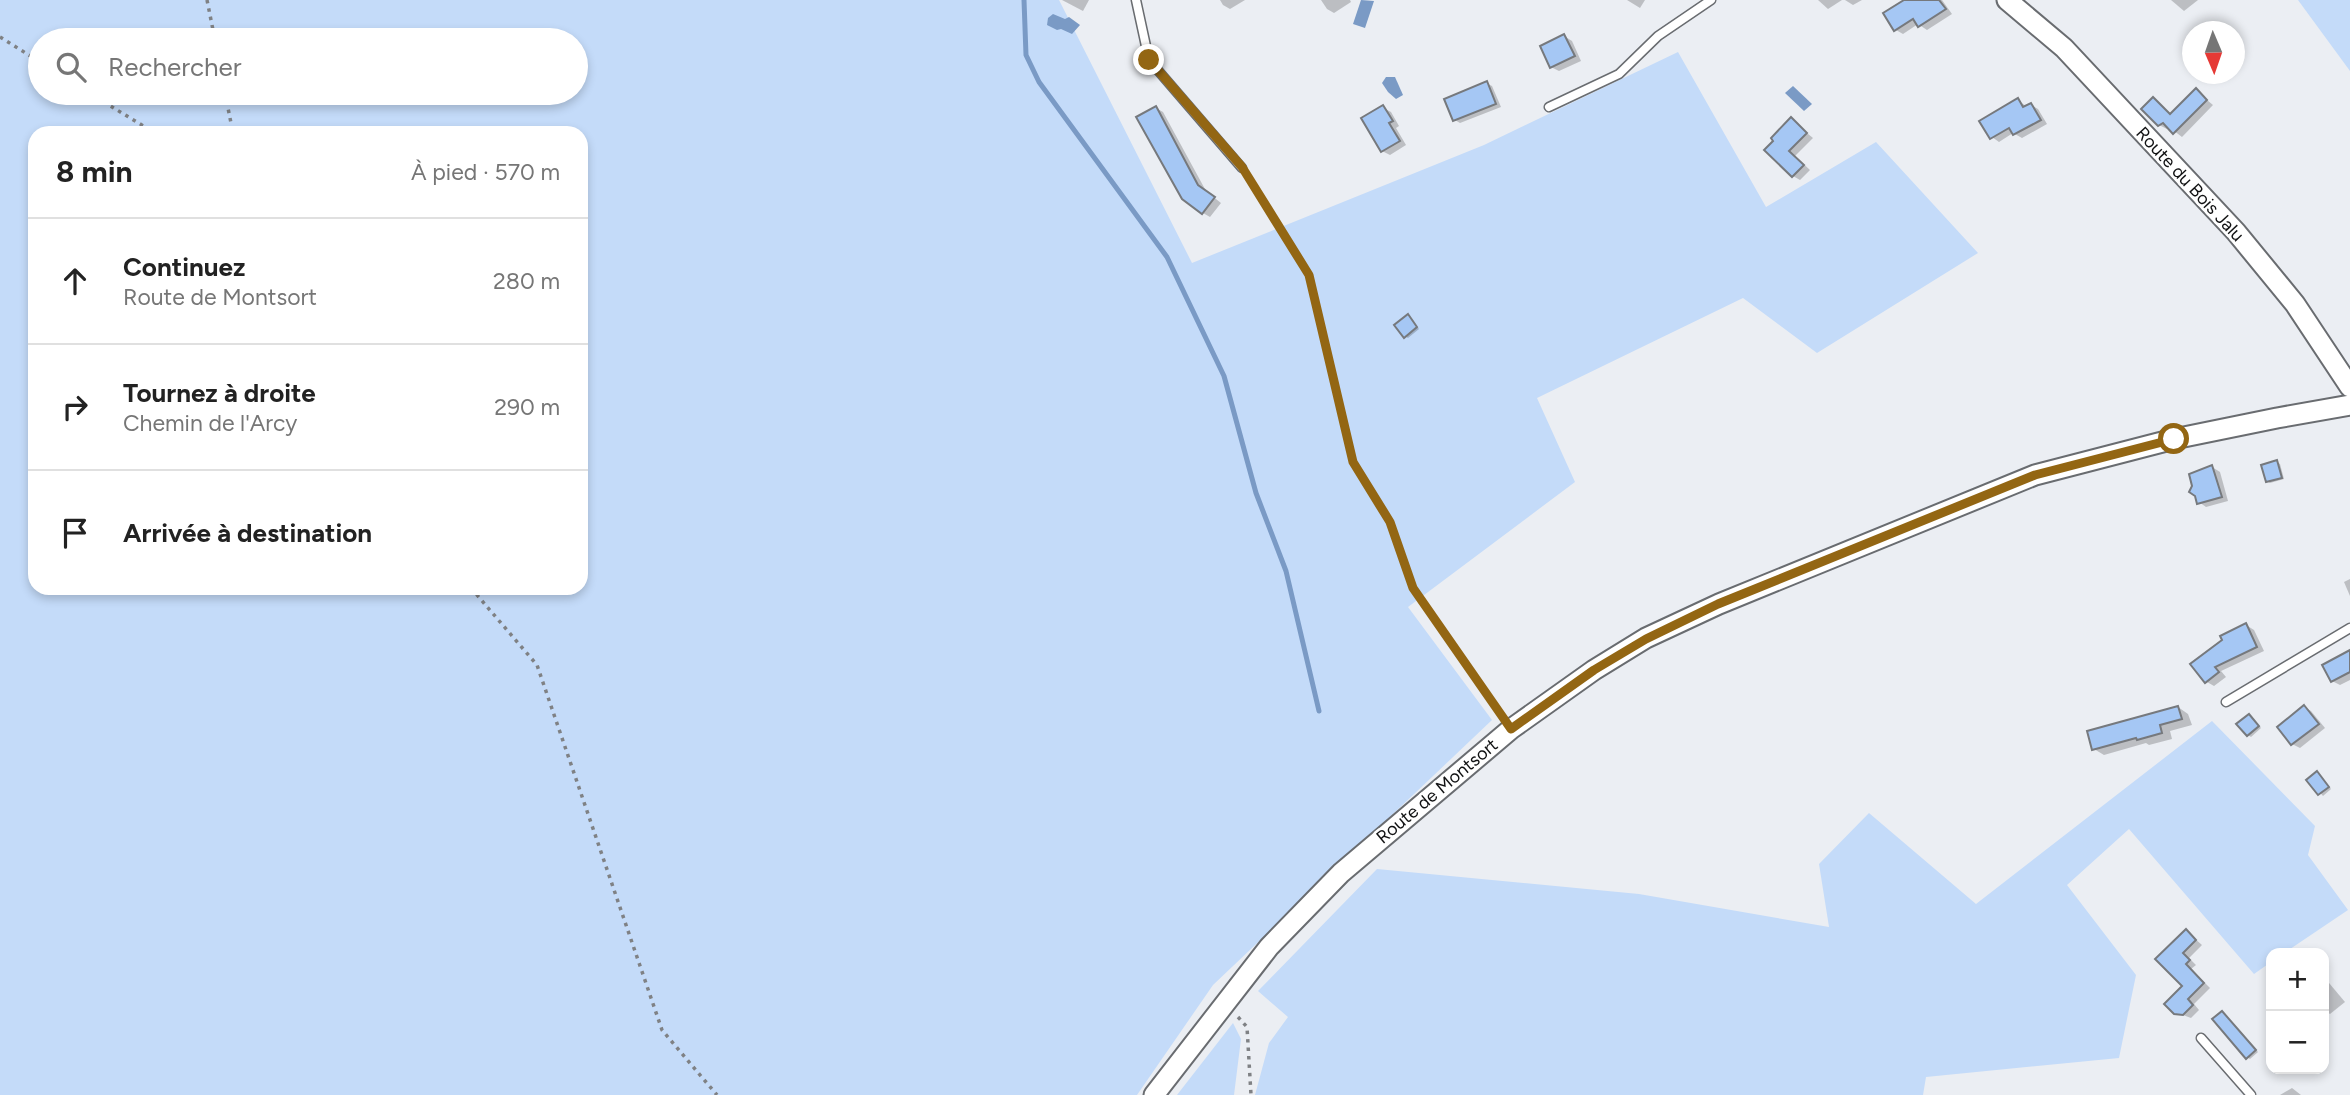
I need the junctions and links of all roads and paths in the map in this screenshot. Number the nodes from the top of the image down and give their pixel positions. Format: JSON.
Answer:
{"nodes":[{"id":1,"x":207,"y":0,"type":"edge"},
{"id":2,"x":1136,"y":0,"type":"edge"},
{"id":3,"x":1711,"y":0,"type":"edge"},
{"id":4,"x":2007,"y":0,"type":"edge"},
{"id":5,"x":213,"y":28,"type":"edge"},
{"id":6,"x":0,"y":37,"type":"edge"},
{"id":7,"x":28,"y":54,"type":"edge"},
{"id":8,"x":109,"y":105,"type":"edge"},
{"id":9,"x":227,"y":105,"type":"edge"},
{"id":10,"x":1549,"y":107,"type":"dead end"},
{"id":11,"x":143,"y":126,"type":"edge"},
{"id":12,"x":232,"y":126,"type":"edge"},
{"id":13,"x":1242,"y":167,"type":"joint"},
{"id":14,"x":2350,"y":387,"type":"edge"},
{"id":15,"x":2350,"y":405,"type":"edge"},
{"id":16,"x":477,"y":595,"type":"edge"},
{"id":17,"x":2350,"y":628,"type":"edge"},
{"id":18,"x":2226,"y":702,"type":"dead end"},
{"id":19,"x":1511,"y":729,"type":"junction"},
{"id":20,"x":1226,"y":1005,"type":"junction"},
{"id":21,"x":2201,"y":1038,"type":"dead end"},
{"id":22,"x":718,"y":1095,"type":"edge"},
{"id":23,"x":1154,"y":1095,"type":"edge"},
{"id":24,"x":1251,"y":1095,"type":"edge"},
{"id":25,"x":2251,"y":1095,"type":"edge"}],
"edges":[{"from":1,"to":5,"type":"path"},
{"from":2,"to":13,"type":"lane"},
{"from":3,"to":10,"type":"lane"},
{"from":4,"to":14,"type":"street","name":"Route du Bois Jalu"},
{"from":6,"to":7,"type":"path"},
{"from":8,"to":11,"type":"path"},
{"from":9,"to":12,"type":"path"},
{"from":13,"to":19,"type":"path"},
{"from":15,"to":19,"type":"street","name":"Route de Montsort"},
{"from":16,"to":22,"type":"path"},
{"from":17,"to":18,"type":"lane"},
{"from":19,"to":20,"type":"street","name":"Route de Montsort"},
{"from":20,"to":23,"type":"street","name":"Route de Montsort"},
{"from":20,"to":24,"type":"path"},
{"from":21,"to":25,"type":"lane"}]}
